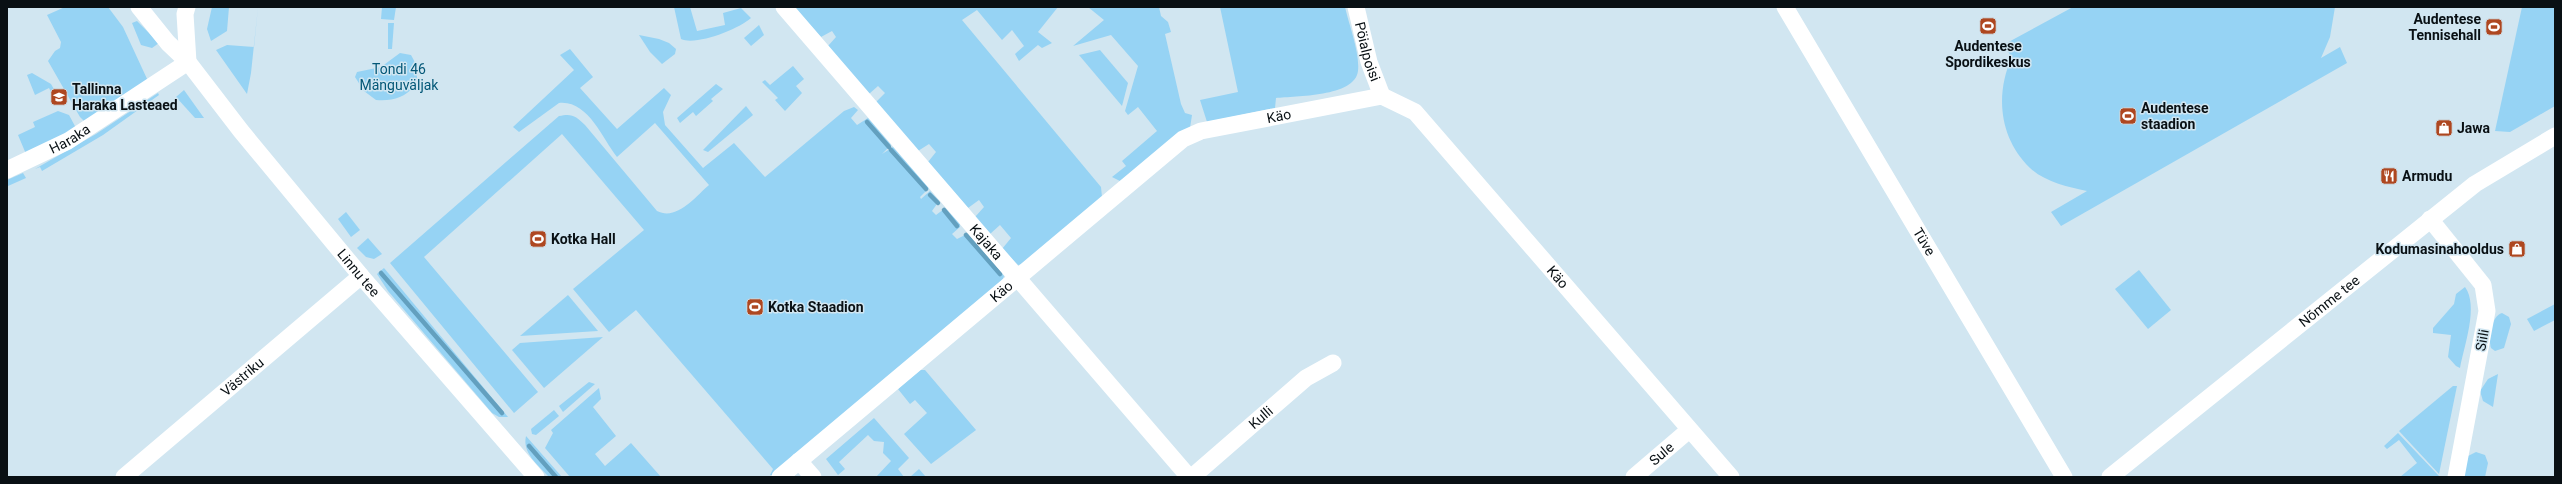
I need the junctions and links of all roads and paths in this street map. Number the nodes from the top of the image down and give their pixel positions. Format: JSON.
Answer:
{"nodes":[{"id":1,"x":139,"y":7,"type":"edge"},
{"id":2,"x":187,"y":7,"type":"edge"},
{"id":3,"x":784,"y":7,"type":"edge"},
{"id":4,"x":1356,"y":7,"type":"edge"},
{"id":5,"x":1785,"y":7,"type":"edge"},
{"id":6,"x":188,"y":62,"type":"junction"},
{"id":7,"x":1382,"y":96,"type":"junction"},
{"id":8,"x":2555,"y":136,"type":"edge"},
{"id":9,"x":7,"y":170,"type":"edge"},
{"id":10,"x":2430,"y":219,"type":"junction"},
{"id":11,"x":361,"y":276,"type":"junction"},
{"id":12,"x":1016,"y":278,"type":"junction"},
{"id":13,"x":1333,"y":362,"type":"dead end"},
{"id":14,"x":1689,"y":430,"type":"junction"},
{"id":15,"x":799,"y":461,"type":"junction"},
{"id":16,"x":124,"y":477,"type":"edge"},
{"id":17,"x":536,"y":477,"type":"edge"},
{"id":18,"x":780,"y":477,"type":"edge"},
{"id":19,"x":814,"y":477,"type":"edge"},
{"id":20,"x":1189,"y":477,"type":"edge"},
{"id":21,"x":1192,"y":477,"type":"edge"},
{"id":22,"x":1634,"y":477,"type":"edge"},
{"id":23,"x":1731,"y":477,"type":"edge"},
{"id":24,"x":2064,"y":477,"type":"edge"},
{"id":25,"x":2110,"y":477,"type":"edge"},
{"id":26,"x":2456,"y":477,"type":"edge"}],
"edges":[{"from":1,"to":6,"type":"street","name":"Linnu tee"},
{"from":2,"to":6,"type":"street"},
{"from":3,"to":12,"type":"street","name":"Kajaka"},
{"from":4,"to":7,"type":"street","name":"Pöialpoisi"},
{"from":5,"to":24,"type":"street","name":"Tüve"},
{"from":6,"to":9,"type":"street","name":"Haraka"},
{"from":6,"to":11,"type":"street","name":"Linnu tee"},
{"from":7,"to":12,"type":"street","name":"Käo"},
{"from":7,"to":14,"type":"street","name":"Käo"},
{"from":8,"to":10,"type":"street","name":"Nõmme tee"},
{"from":10,"to":25,"type":"street","name":"Nõmme tee"},
{"from":10,"to":26,"type":"street","name":"Siili"},
{"from":11,"to":16,"type":"street","name":"Västriku"},
{"from":11,"to":17,"type":"street","name":"Linnu tee"},
{"from":12,"to":15,"type":"street","name":"Käo"},
{"from":12,"to":20,"type":"street","name":"Kajaka"},
{"from":13,"to":21,"type":"street","name":"Kulli"},
{"from":14,"to":22,"type":"street","name":"Sule"},
{"from":14,"to":23,"type":"street","name":"Käo"},
{"from":15,"to":18,"type":"street","name":"Käo"},
{"from":15,"to":19,"type":"street"}]}
